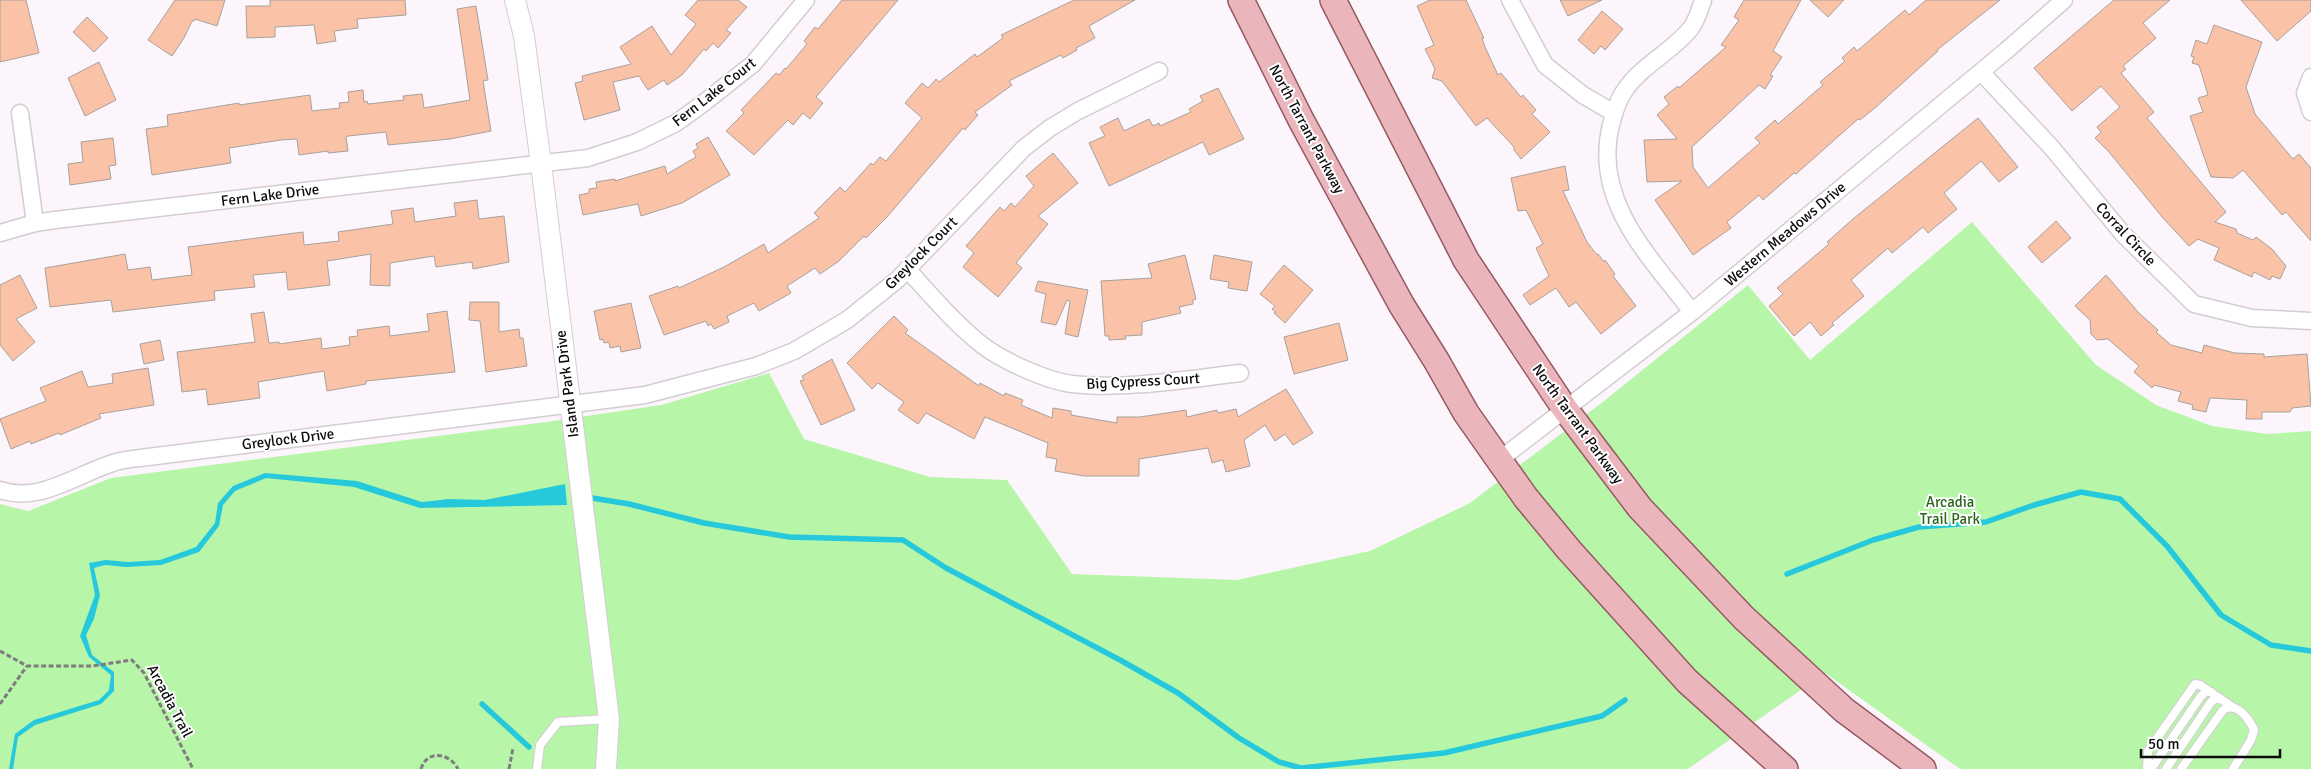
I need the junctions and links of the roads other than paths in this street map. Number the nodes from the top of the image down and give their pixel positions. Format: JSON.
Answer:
{"nodes":[{"id":1,"x":515,"y":0,"type":"edge"},
{"id":2,"x":806,"y":0,"type":"edge"},
{"id":3,"x":1241,"y":0,"type":"edge"},
{"id":4,"x":1333,"y":0,"type":"edge"},
{"id":5,"x":1510,"y":0,"type":"edge"},
{"id":6,"x":1703,"y":0,"type":"edge"},
{"id":7,"x":2064,"y":0,"type":"edge"},
{"id":8,"x":1159,"y":71,"type":"dead end"},
{"id":9,"x":1981,"y":72,"type":"junction"},
{"id":10,"x":2311,"y":76,"type":"edge"},
{"id":11,"x":2311,"y":112,"type":"edge"},
{"id":12,"x":20,"y":113,"type":"dead end"},
{"id":13,"x":1614,"y":113,"type":"junction"},
{"id":14,"x":541,"y":164,"type":"junction"},
{"id":15,"x":34,"y":223,"type":"junction"},
{"id":16,"x":0,"y":233,"type":"edge"},
{"id":17,"x":907,"y":269,"type":"junction"},
{"id":18,"x":1692,"y":312,"type":"junction"},
{"id":19,"x":2311,"y":321,"type":"edge"},
{"id":20,"x":1240,"y":373,"type":"dead end"},
{"id":21,"x":570,"y":403,"type":"junction"},
{"id":22,"x":1565,"y":409,"type":"junction"},
{"id":23,"x":1499,"y":460,"type":"junction"},
{"id":24,"x":6,"y":492,"type":"edge"},
{"id":25,"x":2211,"y":692,"type":"junction"},
{"id":26,"x":2221,"y":699,"type":"junction"},
{"id":27,"x":2234,"y":708,"type":"junction"},
{"id":28,"x":609,"y":719,"type":"junction"},
{"id":29,"x":537,"y":769,"type":"edge"},
{"id":30,"x":606,"y":769,"type":"edge"},
{"id":31,"x":1785,"y":769,"type":"edge"},
{"id":32,"x":1924,"y":769,"type":"edge"},
{"id":33,"x":2147,"y":769,"type":"edge"},
{"id":34,"x":2151,"y":769,"type":"edge"},
{"id":35,"x":2166,"y":769,"type":"edge"},
{"id":36,"x":2181,"y":769,"type":"edge"},
{"id":37,"x":2232,"y":769,"type":"edge"}],
"edges":[{"from":1,"to":14,"type":"street","name":"Island Park Drive"},
{"from":2,"to":14,"type":"street","name":"Fern Lake Court"},
{"from":3,"to":23,"type":"main road","name":"North Tarrant Parkway"},
{"from":4,"to":22,"type":"main road","name":"North Tarrant Parkway"},
{"from":5,"to":13,"type":"street"},
{"from":6,"to":13,"type":"street"},
{"from":7,"to":9,"type":"street","name":"Western Meadows Drive"},
{"from":8,"to":17,"type":"street","name":"Greylock Court"},
{"from":9,"to":18,"type":"street","name":"Western Meadows Drive"},
{"from":9,"to":19,"type":"street","name":"Corral Circle"},
{"from":10,"to":11,"type":"street"},
{"from":12,"to":15,"type":"street"},
{"from":13,"to":18,"type":"street"},
{"from":14,"to":15,"type":"street","name":"Fern Lake Drive"},
{"from":14,"to":21,"type":"street","name":"Island Park Drive"},
{"from":15,"to":16,"type":"street","name":"Fern Lake Drive"},
{"from":17,"to":20,"type":"street","name":"Big Cypress Court"},
{"from":17,"to":21,"type":"street","name":"Greylock Court"},
{"from":18,"to":22,"type":"street","name":"Western Meadows Drive"},
{"from":21,"to":24,"type":"street","name":"Greylock Drive"},
{"from":21,"to":28,"type":"street","name":"Island Park Drive"},
{"from":22,"to":23,"type":"street","name":"Western Meadows Drive"},
{"from":22,"to":32,"type":"main road","name":"North Tarrant Parkway"},
{"from":23,"to":31,"type":"main road","name":"North Tarrant Parkway"},
{"from":25,"to":26,"type":"lane"},
{"from":25,"to":33,"type":"lane"},
{"from":25,"to":34,"type":"lane"},
{"from":26,"to":27,"type":"lane"},
{"from":26,"to":35,"type":"lane"},
{"from":27,"to":36,"type":"lane"},
{"from":27,"to":37,"type":"lane"},
{"from":28,"to":29,"type":"lane"},
{"from":28,"to":30,"type":"street","name":"Island Park Drive"}]}
